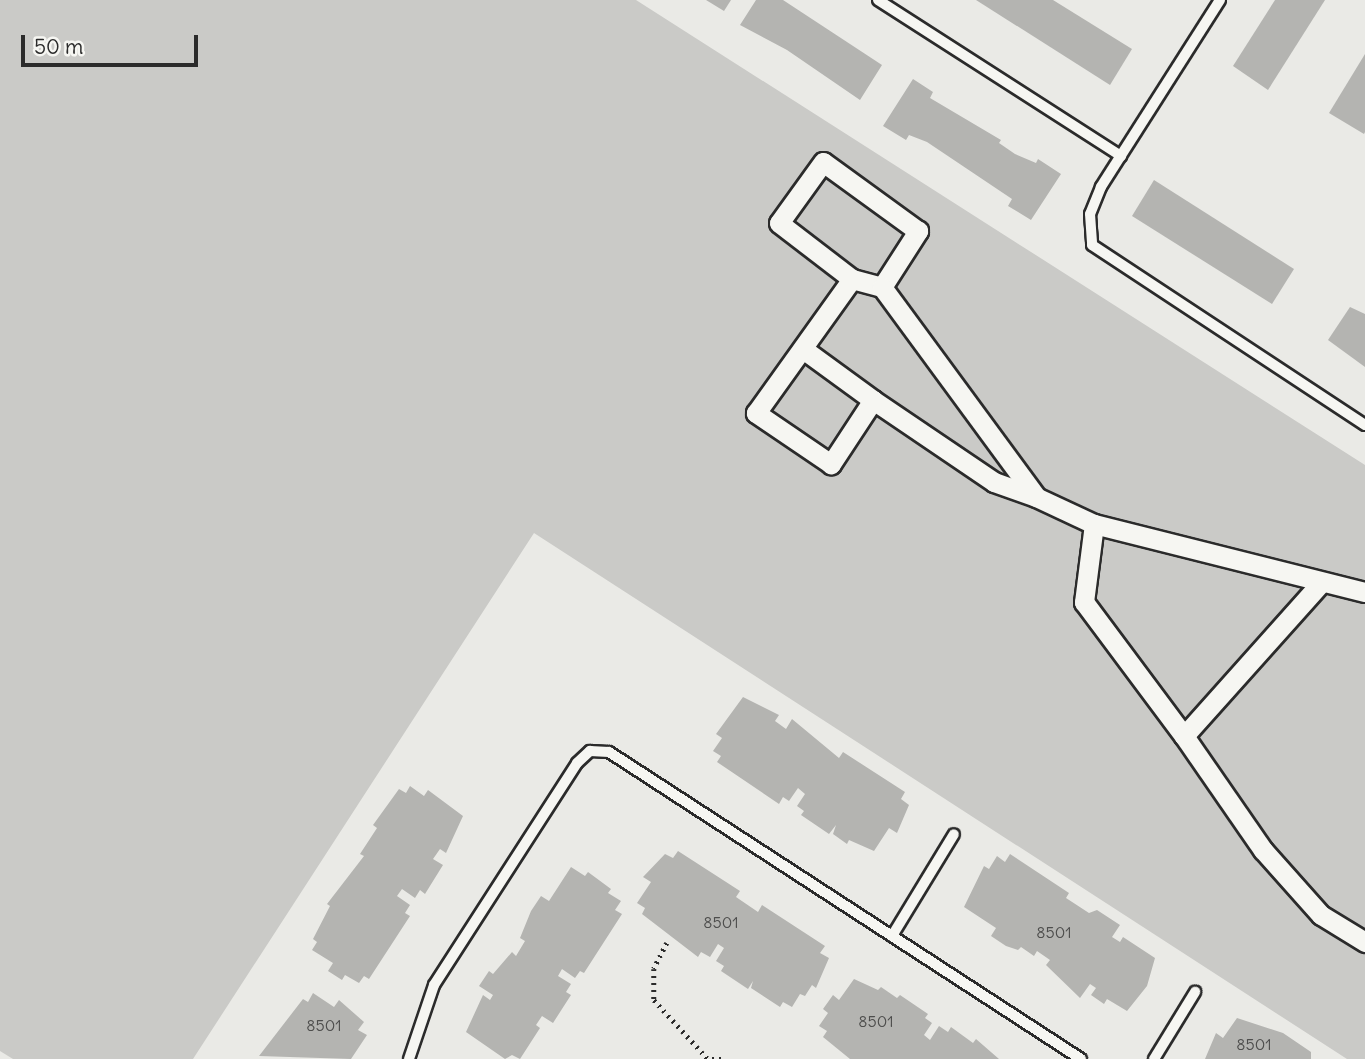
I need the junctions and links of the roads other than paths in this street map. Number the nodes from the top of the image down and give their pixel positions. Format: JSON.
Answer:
{"nodes":[{"id":1,"x":878,"y":0,"type":"edge"},
{"id":2,"x":1220,"y":0,"type":"edge"},
{"id":3,"x":1121,"y":156,"type":"junction"},
{"id":4,"x":852,"y":279,"type":"junction"},
{"id":5,"x":882,"y":287,"type":"junction"},
{"id":6,"x":803,"y":349,"type":"junction"},
{"id":7,"x":873,"y":400,"type":"junction"},
{"id":8,"x":1365,"y":425,"type":"edge"},
{"id":9,"x":1037,"y":497,"type":"junction"},
{"id":10,"x":1094,"y":524,"type":"junction"},
{"id":11,"x":1321,"y":583,"type":"junction"},
{"id":12,"x":1365,"y":592,"type":"edge"},
{"id":13,"x":1184,"y":736,"type":"junction"},
{"id":14,"x":954,"y":834,"type":"dead end"},
{"id":15,"x":892,"y":936,"type":"junction"},
{"id":16,"x":1365,"y":942,"type":"edge"},
{"id":17,"x":1195,"y":992,"type":"dead end"},
{"id":18,"x":409,"y":1059,"type":"edge"},
{"id":19,"x":1081,"y":1059,"type":"edge"},
{"id":20,"x":1154,"y":1059,"type":"edge"}],
"edges":[{"from":1,"to":3,"type":"lane"},
{"from":2,"to":3,"type":"lane"},
{"from":3,"to":8,"type":"lane"},
{"from":4,"to":5,"type":"street"},
{"from":4,"to":5,"type":"street"},
{"from":4,"to":6,"type":"street"},
{"from":5,"to":9,"type":"street"},
{"from":6,"to":7,"type":"street"},
{"from":6,"to":7,"type":"street"},
{"from":7,"to":9,"type":"street"},
{"from":9,"to":10,"type":"street"},
{"from":10,"to":11,"type":"street"},
{"from":10,"to":13,"type":"street"},
{"from":11,"to":12,"type":"street"},
{"from":11,"to":13,"type":"street"},
{"from":13,"to":16,"type":"street"},
{"from":14,"to":15,"type":"lane"},
{"from":15,"to":18,"type":"lane"},
{"from":15,"to":19,"type":"lane"},
{"from":17,"to":20,"type":"lane"}]}
